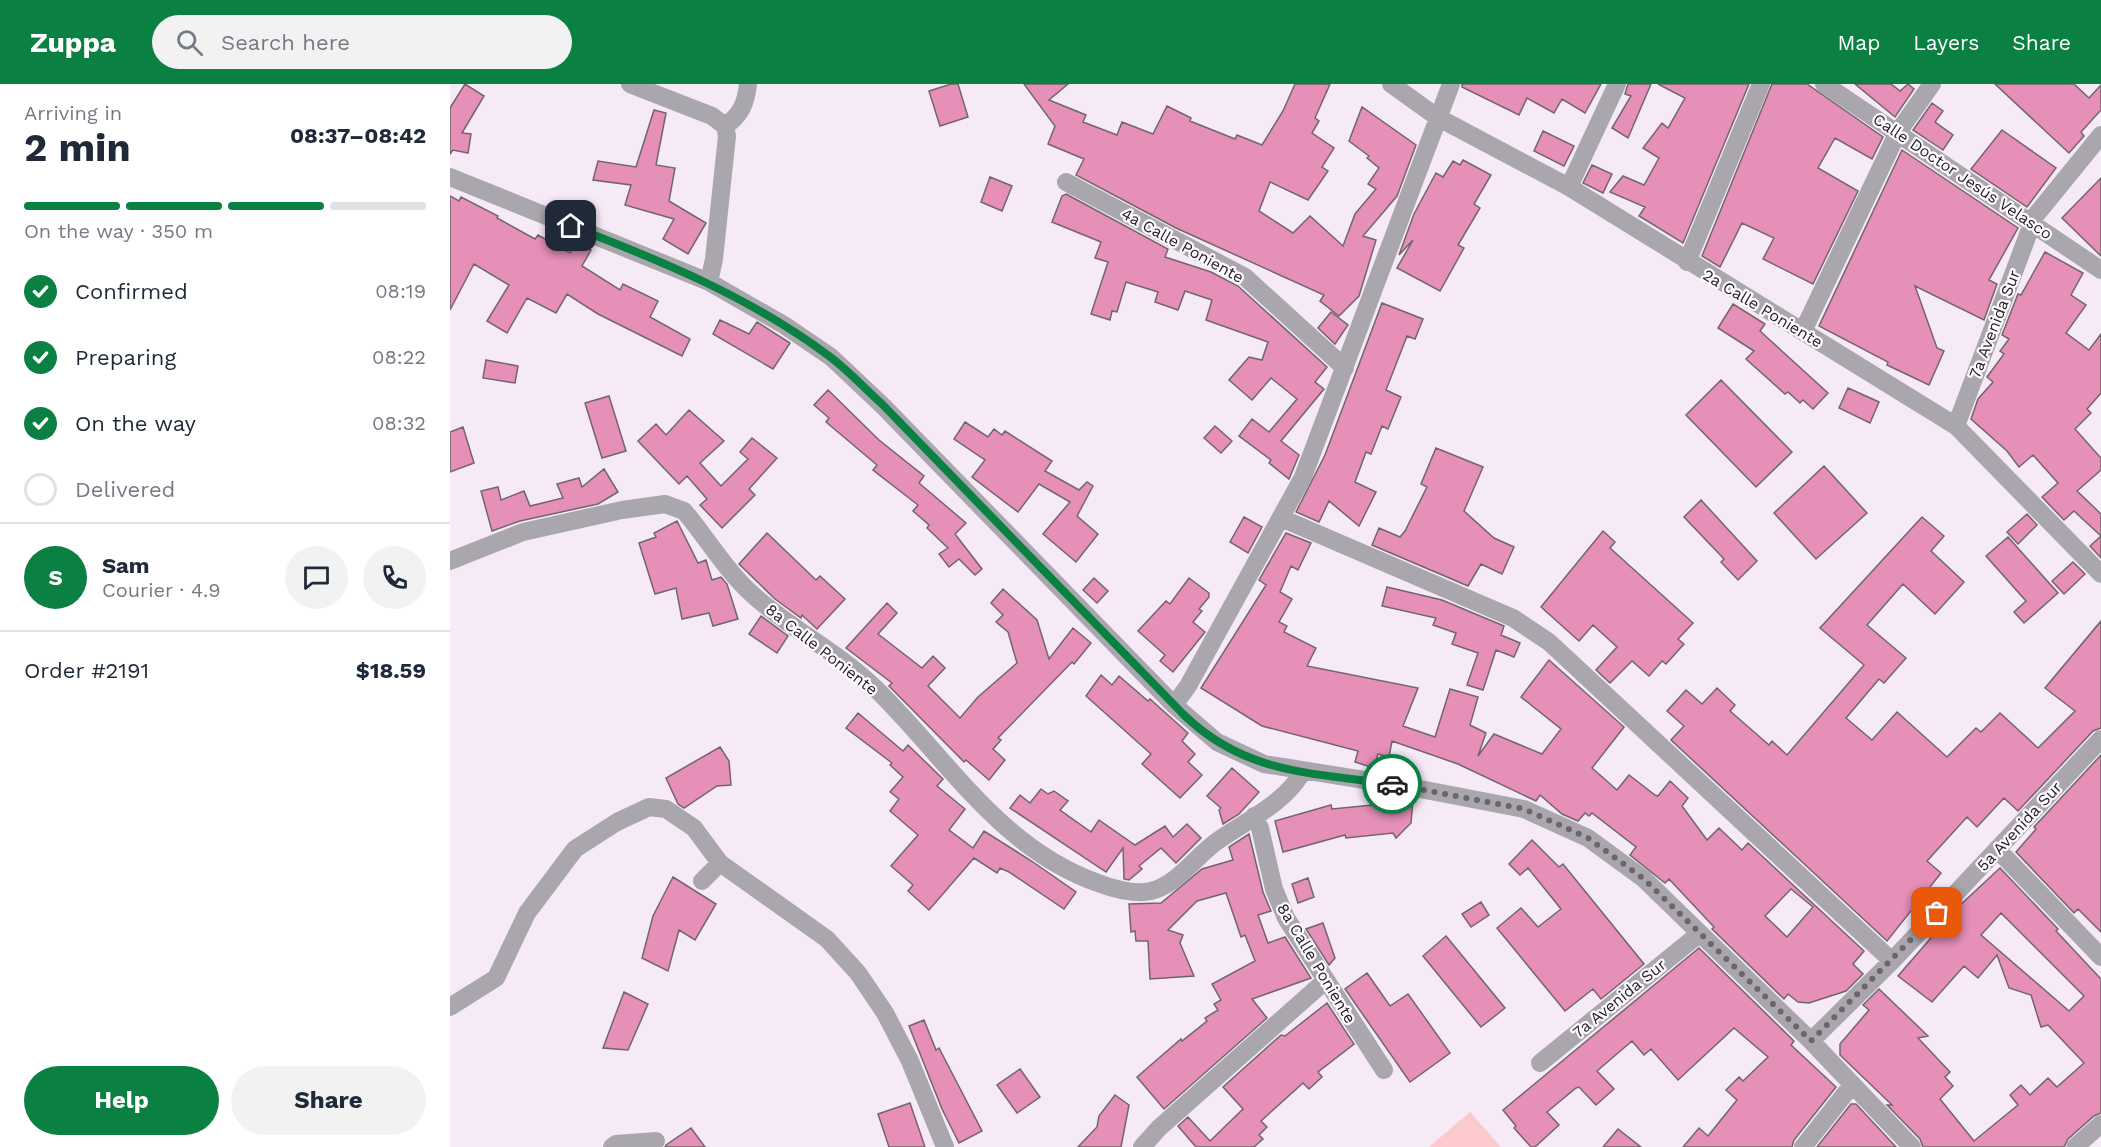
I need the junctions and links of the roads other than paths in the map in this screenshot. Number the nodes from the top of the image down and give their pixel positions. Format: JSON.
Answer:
{"nodes":[{"id":1,"x":630,"y":84,"type":"edge"},
{"id":2,"x":748,"y":84,"type":"edge"},
{"id":3,"x":1391,"y":84,"type":"edge"},
{"id":4,"x":1451,"y":84,"type":"edge"},
{"id":5,"x":1617,"y":84,"type":"edge"},
{"id":6,"x":1761,"y":84,"type":"edge"},
{"id":7,"x":1824,"y":84,"type":"edge"},
{"id":8,"x":1932,"y":84,"type":"edge"},
{"id":9,"x":1437,"y":117,"type":"junction"},
{"id":10,"x":725,"y":126,"type":"junction"},
{"id":11,"x":1898,"y":132,"type":"junction"},
{"id":12,"x":2101,"y":135,"type":"edge"},
{"id":13,"x":450,"y":177,"type":"edge"},
{"id":14,"x":1066,"y":182,"type":"dead end"},
{"id":15,"x":1569,"y":188,"type":"junction"},
{"id":16,"x":2032,"y":222,"type":"junction"},
{"id":17,"x":1687,"y":262,"type":"junction"},
{"id":18,"x":2101,"y":270,"type":"edge"},
{"id":19,"x":709,"y":282,"type":"junction"},
{"id":20,"x":1803,"y":331,"type":"junction"},
{"id":21,"x":1346,"y":368,"type":"junction"},
{"id":22,"x":1956,"y":426,"type":"junction"},
{"id":23,"x":1281,"y":518,"type":"junction"},
{"id":24,"x":450,"y":561,"type":"edge"},
{"id":25,"x":2101,"y":574,"type":"edge"},
{"id":26,"x":1174,"y":705,"type":"junction"},
{"id":27,"x":2101,"y":739,"type":"edge"},
{"id":28,"x":1303,"y":771,"type":"junction"},
{"id":29,"x":1254,"y":816,"type":"junction"},
{"id":30,"x":1997,"y":849,"type":"junction"},
{"id":31,"x":720,"y":863,"type":"junction"},
{"id":32,"x":702,"y":881,"type":"dead end"},
{"id":33,"x":1699,"y":934,"type":"junction"},
{"id":34,"x":2101,"y":957,"type":"edge"},
{"id":35,"x":1892,"y":961,"type":"junction"},
{"id":36,"x":1325,"y":981,"type":"junction"},
{"id":37,"x":450,"y":1007,"type":"edge"},
{"id":38,"x":1811,"y":1041,"type":"junction"},
{"id":39,"x":1540,"y":1063,"type":"dead end"},
{"id":40,"x":1384,"y":1070,"type":"dead end"},
{"id":41,"x":1852,"y":1084,"type":"junction"},
{"id":42,"x":2101,"y":1125,"type":"edge"},
{"id":43,"x":656,"y":1141,"type":"dead end"},
{"id":44,"x":612,"y":1147,"type":"edge"},
{"id":45,"x":945,"y":1147,"type":"edge"},
{"id":46,"x":1142,"y":1147,"type":"edge"},
{"id":47,"x":1803,"y":1147,"type":"edge"},
{"id":48,"x":1912,"y":1147,"type":"edge"},
{"id":49,"x":2075,"y":1147,"type":"edge"}],
"edges":[{"from":1,"to":10,"type":"street"},
{"from":2,"to":10,"type":"street"},
{"from":3,"to":9,"type":"street","name":"2a Calle Poniente"},
{"from":4,"to":9,"type":"street"},
{"from":5,"to":15,"type":"street"},
{"from":6,"to":17,"type":"street"},
{"from":7,"to":11,"type":"street","name":"Calle Doctor Jesús Velasco"},
{"from":8,"to":11,"type":"street"},
{"from":9,"to":15,"type":"street","name":"2a Calle Poniente"},
{"from":9,"to":21,"type":"street"},
{"from":10,"to":19,"type":"street"},
{"from":11,"to":16,"type":"street","name":"Calle Doctor Jesús Velasco"},
{"from":11,"to":20,"type":"street"},
{"from":12,"to":16,"type":"street","name":"7a Avenida Sur"},
{"from":13,"to":19,"type":"street"},
{"from":14,"to":21,"type":"street","name":"4a Calle Poniente"},
{"from":15,"to":17,"type":"street","name":"2a Calle Poniente"},
{"from":16,"to":18,"type":"street","name":"Calle Doctor Jesús Velasco"},
{"from":16,"to":22,"type":"street","name":"7a Avenida Sur"},
{"from":17,"to":20,"type":"street","name":"2a Calle Poniente"},
{"from":19,"to":26,"type":"street"},
{"from":20,"to":22,"type":"street","name":"2a Calle Poniente"},
{"from":21,"to":23,"type":"street"},
{"from":22,"to":25,"type":"street","name":"2a Calle Poniente"},
{"from":23,"to":26,"type":"street"},
{"from":23,"to":35,"type":"street"},
{"from":24,"to":29,"type":"street","name":"8a Calle Poniente"},
{"from":26,"to":28,"type":"street"},
{"from":27,"to":30,"type":"street","name":"5a Avenida Sur"},
{"from":28,"to":29,"type":"street","name":"8a Calle Poniente"},
{"from":28,"to":33,"type":"street"},
{"from":29,"to":36,"type":"street","name":"8a Calle Poniente"},
{"from":30,"to":34,"type":"street"},
{"from":30,"to":35,"type":"street","name":"5a Avenida Sur"},
{"from":31,"to":32,"type":"street"},
{"from":31,"to":37,"type":"street"},
{"from":31,"to":45,"type":"street"},
{"from":33,"to":38,"type":"street"},
{"from":33,"to":39,"type":"street","name":"7a Avenida Sur"},
{"from":35,"to":38,"type":"street","name":"5a Avenida Sur"},
{"from":36,"to":40,"type":"street","name":"8a Calle Poniente"},
{"from":36,"to":46,"type":"street"},
{"from":38,"to":41,"type":"street"},
{"from":41,"to":47,"type":"street"},
{"from":41,"to":48,"type":"street"},
{"from":42,"to":49,"type":"street"},
{"from":43,"to":44,"type":"street"}]}
